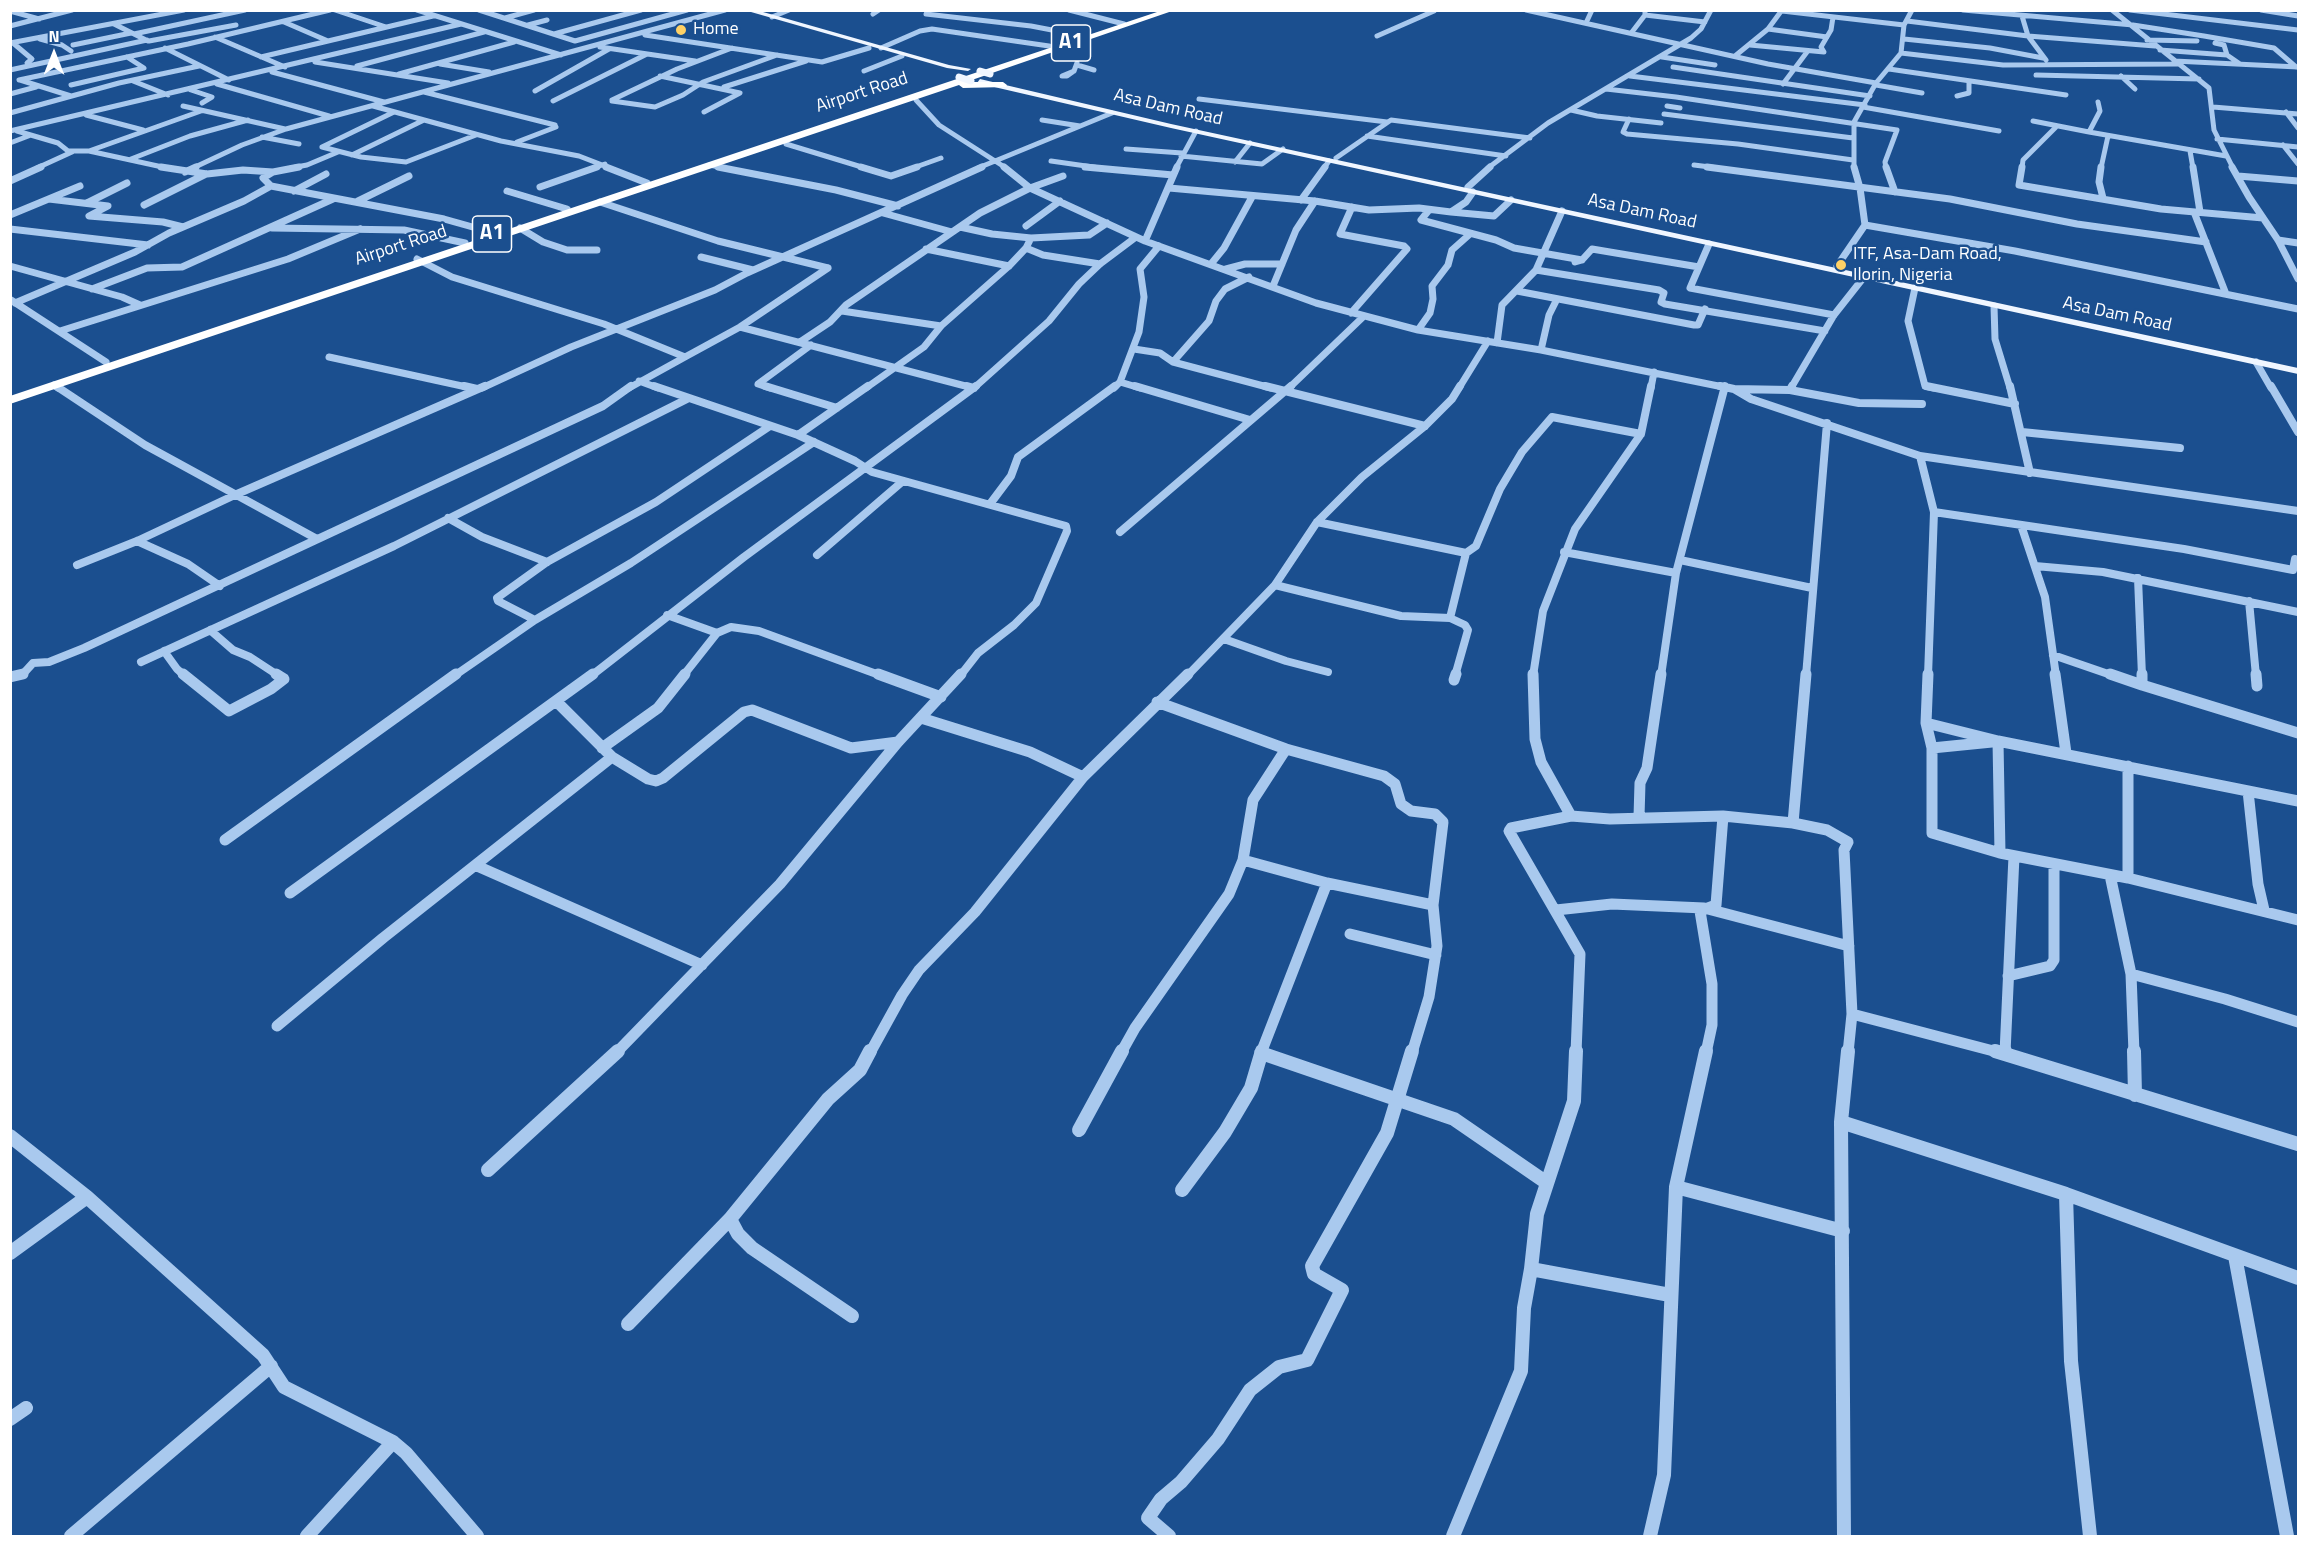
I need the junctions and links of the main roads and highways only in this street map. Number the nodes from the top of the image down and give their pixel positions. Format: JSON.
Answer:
{"nodes":[{"id":1,"x":736,"y":10,"type":"edge"},
{"id":2,"x":747,"y":10,"type":"edge"},
{"id":3,"x":1167,"y":10,"type":"edge"},
{"id":4,"x":1172,"y":10,"type":"edge"},
{"id":5,"x":1102,"y":32,"type":"junction"},
{"id":6,"x":821,"y":33,"type":"junction"},
{"id":7,"x":1008,"y":70,"type":"junction"},
{"id":8,"x":991,"y":73,"type":"junction"},
{"id":9,"x":965,"y":75,"type":"junction"},
{"id":10,"x":1005,"y":84,"type":"junction"},
{"id":11,"x":1297,"y":151,"type":"junction"},
{"id":12,"x":714,"y":162,"type":"junction"},
{"id":13,"x":1471,"y":189,"type":"junction"},
{"id":14,"x":1772,"y":255,"type":"junction"},
{"id":15,"x":419,"y":260,"type":"junction"},
{"id":16,"x":2298,"y":369,"type":"edge"},
{"id":17,"x":10,"y":393,"type":"edge"},
{"id":18,"x":10,"y":400,"type":"edge"}],
"edges":[{"from":1,"to":6,"type":"main road"},
{"from":2,"to":6,"type":"main road"},
{"from":3,"to":5,"type":"highway","number":"A1"},
{"from":4,"to":5,"type":"highway","number":"A1"},
{"from":5,"to":7,"type":"highway"},
{"from":5,"to":8,"type":"highway"},
{"from":5,"to":9,"type":"highway","number":"A1"},
{"from":6,"to":9,"type":"main road"},
{"from":6,"to":9,"type":"main road"},
{"from":7,"to":8,"type":"highway"},
{"from":7,"to":10,"type":"highway"},
{"from":8,"to":9,"type":"highway"},
{"from":8,"to":9,"type":"highway"},
{"from":8,"to":9,"type":"main road"},
{"from":8,"to":10,"type":"main road","name":"Asa Dam Road"},
{"from":9,"to":10,"type":"highway"},
{"from":9,"to":10,"type":"main road","name":"Asa Dam Road"},
{"from":9,"to":12,"type":"highway","name":"Airport Road","number":"A1"},
{"from":9,"to":12,"type":"highway"},
{"from":9,"to":12,"type":"highway"},
{"from":10,"to":11,"type":"main road","name":"Asa Dam Road"},
{"from":10,"to":11,"type":"main road","name":"Asa Dam Road"},
{"from":11,"to":13,"type":"main road","name":"Asa Dam Road"},
{"from":12,"to":15,"type":"highway","name":"Airport Road","number":"A1"},
{"from":12,"to":15,"type":"highway","name":"Airport Road","number":"A1"},
{"from":13,"to":14,"type":"main road","name":"Asa Dam Road"},
{"from":13,"to":14,"type":"main road","name":"Asa Dam Road"},
{"from":14,"to":16,"type":"main road","name":"Asa Dam Road"},
{"from":14,"to":16,"type":"main road","name":"Asa Dam Road"},
{"from":15,"to":17,"type":"highway","name":"Airport Road","number":"A1"},
{"from":15,"to":18,"type":"highway","name":"Airport Road","number":"A1"}]}
